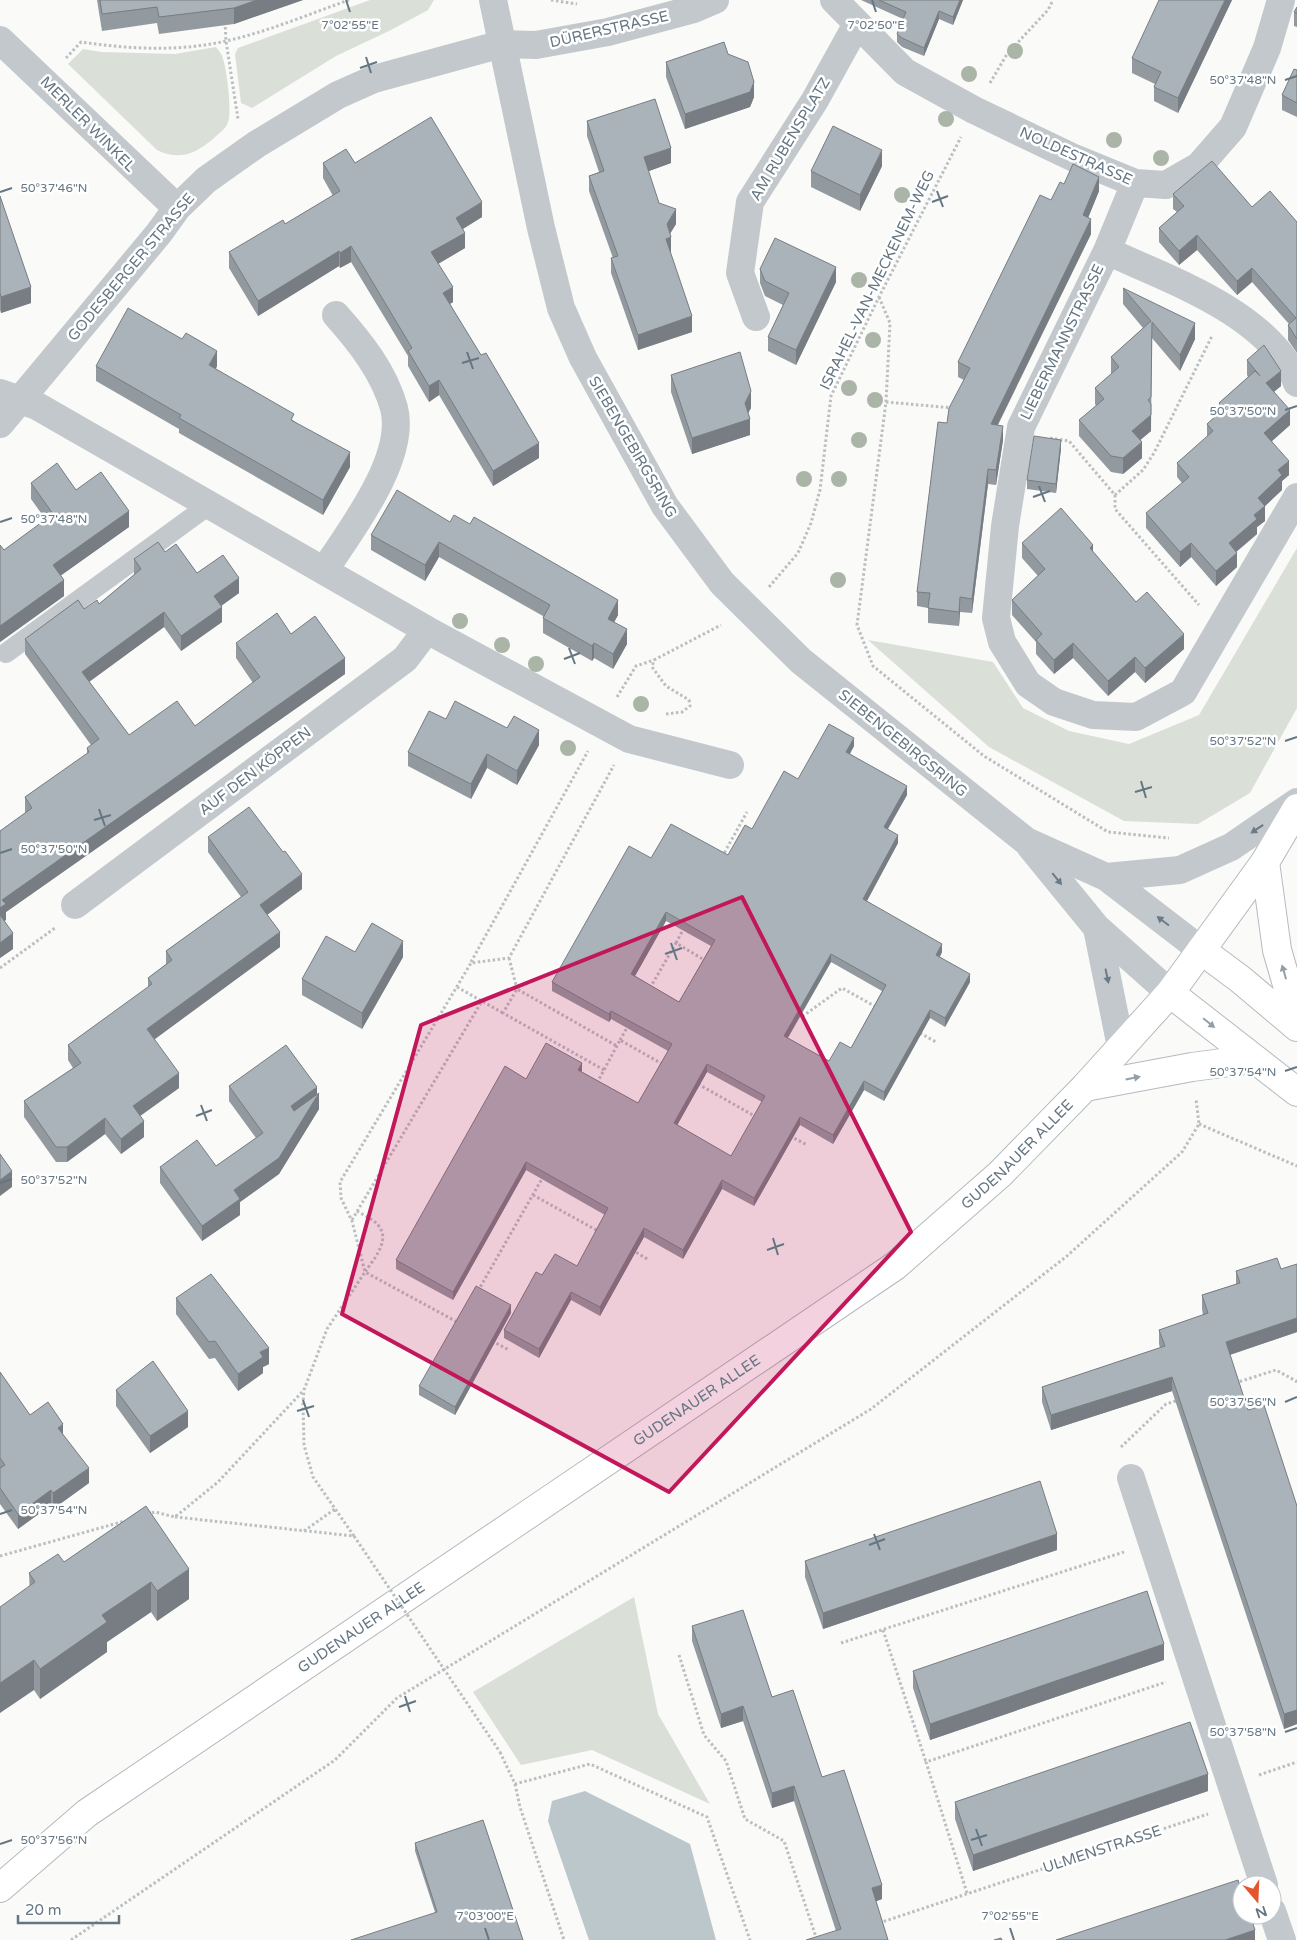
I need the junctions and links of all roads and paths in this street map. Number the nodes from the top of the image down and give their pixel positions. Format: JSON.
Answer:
{"nodes":[{"id":1,"x":349,"y":0,"type":"edge"},
{"id":2,"x":493,"y":0,"type":"edge"},
{"id":3,"x":551,"y":0,"type":"edge"},
{"id":4,"x":715,"y":0,"type":"edge"},
{"id":5,"x":834,"y":0,"type":"edge"},
{"id":6,"x":1053,"y":0,"type":"edge"},
{"id":7,"x":1281,"y":0,"type":"edge"},
{"id":8,"x":583,"y":5,"type":"dead end"},
{"id":9,"x":225,"y":18,"type":"edge"},
{"id":10,"x":857,"y":24,"type":"junction"},
{"id":11,"x":0,"y":40,"type":"edge"},
{"id":12,"x":226,"y":42,"type":"junction"},
{"id":13,"x":502,"y":44,"type":"junction"},
{"id":14,"x":45,"y":81,"type":"junction"},
{"id":15,"x":974,"y":110,"type":"junction"},
{"id":16,"x":256,"y":144,"type":"junction"},
{"id":17,"x":1135,"y":183,"type":"junction"},
{"id":18,"x":176,"y":208,"type":"junction"},
{"id":19,"x":1107,"y":251,"type":"junction"},
{"id":20,"x":879,"y":297,"type":"junction"},
{"id":21,"x":336,"y":315,"type":"dead end"},
{"id":22,"x":1238,"y":316,"type":"junction"},
{"id":23,"x":756,"y":317,"type":"dead end"},
{"id":24,"x":1297,"y":383,"type":"edge"},
{"id":25,"x":10,"y":396,"type":"edge"},
{"id":26,"x":886,"y":402,"type":"junction"},
{"id":27,"x":956,"y":408,"type":"edge"},
{"id":28,"x":0,"y":424,"type":"edge"},
{"id":29,"x":1020,"y":434,"type":"junction"},
{"id":30,"x":1115,"y":495,"type":"junction"},
{"id":31,"x":1297,"y":497,"type":"edge"},
{"id":32,"x":209,"y":505,"type":"junction"},
{"id":33,"x":324,"y":572,"type":"junction"},
{"id":34,"x":769,"y":588,"type":"dead end"},
{"id":35,"x":724,"y":624,"type":"dead end"},
{"id":36,"x":1219,"y":628,"type":"junction"},
{"id":37,"x":427,"y":630,"type":"junction"},
{"id":38,"x":6,"y":654,"type":"dead end"},
{"id":39,"x":654,"y":660,"type":"junction"},
{"id":40,"x":619,"y":693,"type":"dead end"},
{"id":41,"x":663,"y":715,"type":"dead end"},
{"id":42,"x":602,"y":724,"type":"junction"},
{"id":43,"x":629,"y":739,"type":"junction"},
{"id":44,"x":730,"y":764,"type":"dead end"},
{"id":45,"x":1297,"y":802,"type":"edge"},
{"id":46,"x":1297,"y":808,"type":"edge"},
{"id":47,"x":747,"y":812,"type":"dead end"},
{"id":48,"x":1026,"y":840,"type":"junction"},
{"id":49,"x":1171,"y":845,"type":"dead end"},
{"id":50,"x":721,"y":860,"type":"edge"},
{"id":51,"x":1265,"y":862,"type":"junction"},
{"id":52,"x":1106,"y":877,"type":"junction"},
{"id":53,"x":75,"y":905,"type":"joint"},
{"id":54,"x":685,"y":927,"type":"edge"},
{"id":55,"x":1097,"y":928,"type":"junction"},
{"id":56,"x":676,"y":943,"type":"junction"},
{"id":57,"x":1202,"y":950,"type":"junction"},
{"id":58,"x":509,"y":958,"type":"junction"},
{"id":59,"x":471,"y":963,"type":"junction"},
{"id":60,"x":710,"y":963,"type":"edge"},
{"id":61,"x":0,"y":968,"type":"edge"},
{"id":62,"x":457,"y":987,"type":"junction"},
{"id":63,"x":517,"y":989,"type":"junction"},
{"id":64,"x":648,"y":992,"type":"edge"},
{"id":65,"x":1170,"y":993,"type":"junction"},
{"id":66,"x":482,"y":1001,"type":"junction"},
{"id":67,"x":794,"y":1011,"type":"edge"},
{"id":68,"x":504,"y":1013,"type":"junction"},
{"id":69,"x":885,"y":1013,"type":"edge"},
{"id":70,"x":1297,"y":1019,"type":"edge"},
{"id":71,"x":629,"y":1024,"type":"edge"},
{"id":72,"x":1297,"y":1027,"type":"edge"},
{"id":73,"x":919,"y":1032,"type":"edge"},
{"id":74,"x":620,"y":1040,"type":"junction"},
{"id":75,"x":936,"y":1042,"type":"dead end"},
{"id":76,"x":617,"y":1046,"type":"junction"},
{"id":77,"x":1121,"y":1048,"type":"junction"},
{"id":78,"x":1253,"y":1059,"type":"junction"},
{"id":79,"x":669,"y":1068,"type":"edge"},
{"id":80,"x":604,"y":1070,"type":"junction"},
{"id":81,"x":694,"y":1082,"type":"edge"},
{"id":82,"x":594,"y":1086,"type":"edge"},
{"id":83,"x":1085,"y":1087,"type":"junction"},
{"id":84,"x":1297,"y":1092,"type":"edge"},
{"id":85,"x":766,"y":1123,"type":"edge"},
{"id":86,"x":783,"y":1132,"type":"edge"},
{"id":87,"x":807,"y":1145,"type":"dead end"},
{"id":88,"x":1297,"y":1166,"type":"edge"},
{"id":89,"x":547,"y":1170,"type":"edge"},
{"id":90,"x":533,"y":1195,"type":"junction"},
{"id":91,"x":357,"y":1211,"type":"junction"},
{"id":92,"x":352,"y":1221,"type":"junction"},
{"id":93,"x":600,"y":1232,"type":"edge"},
{"id":94,"x":625,"y":1246,"type":"edge"},
{"id":95,"x":650,"y":1260,"type":"dead end"},
{"id":96,"x":365,"y":1272,"type":"junction"},
{"id":97,"x":474,"y":1298,"type":"edge"},
{"id":98,"x":464,"y":1315,"type":"edge"},
{"id":99,"x":460,"y":1324,"type":"junction"},
{"id":100,"x":468,"y":1328,"type":"edge"},
{"id":101,"x":484,"y":1337,"type":"edge"},
{"id":102,"x":509,"y":1350,"type":"dead end"},
{"id":103,"x":1230,"y":1384,"type":"edge"},
{"id":104,"x":1297,"y":1385,"type":"edge"},
{"id":105,"x":304,"y":1390,"type":"junction"},
{"id":106,"x":1185,"y":1398,"type":"edge"},
{"id":107,"x":1131,"y":1478,"type":"joint"},
{"id":108,"x":335,"y":1509,"type":"junction"},
{"id":109,"x":139,"y":1517,"type":"edge"},
{"id":110,"x":175,"y":1517,"type":"junction"},
{"id":111,"x":131,"y":1519,"type":"edge"},
{"id":112,"x":304,"y":1531,"type":"junction"},
{"id":113,"x":354,"y":1536,"type":"junction"},
{"id":114,"x":1150,"y":1543,"type":"junction"},
{"id":115,"x":0,"y":1556,"type":"edge"},
{"id":116,"x":883,"y":1630,"type":"junction"},
{"id":117,"x":841,"y":1643,"type":"dead end"},
{"id":118,"x":680,"y":1655,"type":"dead end"},
{"id":119,"x":1195,"y":1672,"type":"junction"},
{"id":120,"x":926,"y":1762,"type":"junction"},
{"id":121,"x":1297,"y":1762,"type":"edge"},
{"id":122,"x":515,"y":1784,"type":"junction"},
{"id":123,"x":1234,"y":1794,"type":"junction"},
{"id":124,"x":1261,"y":1875,"type":"edge"},
{"id":125,"x":0,"y":1888,"type":"edge"},
{"id":126,"x":967,"y":1893,"type":"junction"},
{"id":127,"x":874,"y":1924,"type":"edge"},
{"id":128,"x":1277,"y":1925,"type":"edge"},
{"id":129,"x":71,"y":1940,"type":"edge"},
{"id":130,"x":564,"y":1940,"type":"edge"},
{"id":131,"x":750,"y":1940,"type":"edge"},
{"id":132,"x":817,"y":1940,"type":"edge"},
{"id":133,"x":1282,"y":1940,"type":"edge"}],
"edges":[{"from":1,"to":12,"type":"path"},
{"from":2,"to":13,"type":"street","name":"SIEBENGEBIRGSRING"},
{"from":3,"to":8,"type":"path"},
{"from":4,"to":13,"type":"street","name":"DÜRERSTRASSE"},
{"from":5,"to":10,"type":"street","name":"NOLDESTRASSE"},
{"from":6,"to":15,"type":"path","name":"ISRAHEL-VAN-MECKENEM-WEG"},
{"from":7,"to":17,"type":"street","name":"NOLDESTRASSE"},
{"from":9,"to":12,"type":"path"},
{"from":10,"to":15,"type":"street","name":"NOLDESTRASSE"},
{"from":10,"to":23,"type":"street","name":"AM RUBENSPLATZ"},
{"from":11,"to":14,"type":"street","name":"MERLER WINKEL"},
{"from":12,"to":14,"type":"path"},
{"from":12,"to":16,"type":"path"},
{"from":13,"to":16,"type":"street","name":"GODESBERGER STRASSE"},
{"from":13,"to":48,"type":"street","name":"SIEBENGEBIRGSRING"},
{"from":14,"to":18,"type":"street","name":"MERLER WINKEL"},
{"from":15,"to":17,"type":"street","name":"NOLDESTRASSE"},
{"from":15,"to":20,"type":"path","name":"ISRAHEL-VAN-MECKENEM-WEG"},
{"from":16,"to":18,"type":"street","name":"GODESBERGER STRASSE"},
{"from":17,"to":19,"type":"street","name":"LIEBERMANNSTRASSE"},
{"from":18,"to":25,"type":"street","name":"GODESBERGER STRASSE"},
{"from":19,"to":22,"type":"street","name":"LIEBERMANNSTRASSE"},
{"from":19,"to":29,"type":"street","name":"LIEBERMANNSTRASSE"},
{"from":20,"to":26,"type":"path"},
{"from":20,"to":34,"type":"path","name":"ISRAHEL-VAN-MECKENEM-WEG"},
{"from":21,"to":33,"type":"street"},
{"from":22,"to":24,"type":"street","name":"LIEBERMANNSTRASSE"},
{"from":22,"to":30,"type":"path"},
{"from":25,"to":28,"type":"street","name":"GODESBERGER STRASSE"},
{"from":25,"to":32,"type":"street"},
{"from":26,"to":27,"type":"path"},
{"from":26,"to":49,"type":"path"},
{"from":29,"to":30,"type":"path","name":"LIEBERMANNSTRASSE"},
{"from":29,"to":36,"type":"street","name":"LIEBERMANNSTRASSE"},
{"from":30,"to":36,"type":"path","name":"LIEBERMANNSTRASSE"},
{"from":31,"to":36,"type":"street","name":"LIEBERMANNSTRASSE"},
{"from":32,"to":33,"type":"street"},
{"from":32,"to":38,"type":"lane"},
{"from":33,"to":37,"type":"street"},
{"from":35,"to":39,"type":"path"},
{"from":37,"to":42,"type":"street"},
{"from":37,"to":53,"type":"street","name":"AUF DEN KÖPPEN"},
{"from":39,"to":40,"type":"path"},
{"from":39,"to":41,"type":"path"},
{"from":42,"to":43,"type":"street"},
{"from":42,"to":59,"type":"path"},
{"from":43,"to":44,"type":"street"},
{"from":43,"to":58,"type":"path"},
{"from":45,"to":52,"type":"street","one_way":true},
{"from":46,"to":51,"type":"main road","name":"GUDENAUER ALLEE"},
{"from":47,"to":50,"type":"path"},
{"from":48,"to":52,"type":"street","name":"SIEBENGEBIRGSRING"},
{"from":48,"to":55,"type":"street","name":"SIEBENGEBIRGSRING","one_way":true},
{"from":51,"to":57,"type":"main road","name":"GUDENAUER ALLEE"},
{"from":70,"to":51,"type":"main road","one_way":true},
{"from":57,"to":52,"type":"street","name":"SIEBENGEBIRGSRING","one_way":true},
{"from":53,"to":61,"type":"path"},
{"from":54,"to":56,"type":"path"},
{"from":55,"to":65,"type":"street","name":"SIEBENGEBIRGSRING"},
{"from":55,"to":77,"type":"street","one_way":true},
{"from":56,"to":60,"type":"path"},
{"from":56,"to":64,"type":"path"},
{"from":57,"to":65,"type":"main road","name":"GUDENAUER ALLEE"},
{"from":57,"to":72,"type":"main road"},
{"from":58,"to":59,"type":"path"},
{"from":58,"to":63,"type":"path"},
{"from":59,"to":62,"type":"path"},
{"from":62,"to":66,"type":"path"},
{"from":62,"to":92,"type":"path"},
{"from":63,"to":68,"type":"path"},
{"from":63,"to":76,"type":"path"},
{"from":65,"to":77,"type":"main road","name":"GUDENAUER ALLEE"},
{"from":65,"to":78,"type":"main road","one_way":true},
{"from":66,"to":68,"type":"path"},
{"from":66,"to":91,"type":"path"},
{"from":67,"to":69,"type":"path"},
{"from":68,"to":80,"type":"path"},
{"from":71,"to":74,"type":"path"},
{"from":73,"to":75,"type":"path"},
{"from":74,"to":76,"type":"path"},
{"from":74,"to":79,"type":"path"},
{"from":76,"to":80,"type":"path"},
{"from":77,"to":83,"type":"main road","name":"GUDENAUER ALLEE"},
{"from":83,"to":78,"type":"main road","one_way":true},
{"from":78,"to":84,"type":"main road"},
{"from":80,"to":82,"type":"path"},
{"from":81,"to":85,"type":"path"},
{"from":83,"to":125,"type":"main road","name":"GUDENAUER ALLEE"},
{"from":86,"to":87,"type":"path"},
{"from":88,"to":129,"type":"path"},
{"from":89,"to":90,"type":"path"},
{"from":90,"to":93,"type":"path"},
{"from":90,"to":97,"type":"path"},
{"from":91,"to":92,"type":"path"},
{"from":91,"to":96,"type":"path"},
{"from":92,"to":96,"type":"path"},
{"from":94,"to":95,"type":"path"},
{"from":96,"to":99,"type":"path"},
{"from":96,"to":105,"type":"path"},
{"from":98,"to":99,"type":"path"},
{"from":99,"to":100,"type":"path"},
{"from":101,"to":102,"type":"path"},
{"from":103,"to":104,"type":"path"},
{"from":105,"to":108,"type":"path"},
{"from":105,"to":110,"type":"path"},
{"from":106,"to":107,"type":"path"},
{"from":107,"to":114,"type":"street"},
{"from":108,"to":112,"type":"path"},
{"from":108,"to":113,"type":"path"},
{"from":109,"to":110,"type":"path"},
{"from":110,"to":112,"type":"path"},
{"from":111,"to":115,"type":"path"},
{"from":112,"to":113,"type":"path"},
{"from":113,"to":122,"type":"path","bridge":true},
{"from":114,"to":116,"type":"path"},
{"from":114,"to":119,"type":"street"},
{"from":116,"to":117,"type":"path"},
{"from":116,"to":120,"type":"path"},
{"from":118,"to":132,"type":"path"},
{"from":119,"to":120,"type":"path"},
{"from":119,"to":123,"type":"street"},
{"from":120,"to":126,"type":"path"},
{"from":121,"to":123,"type":"path","name":"ULMENSTRASSE"},
{"from":122,"to":130,"type":"path"},
{"from":122,"to":131,"type":"path"},
{"from":123,"to":124,"type":"street"},
{"from":123,"to":126,"type":"path","name":"ULMENSTRASSE"},
{"from":126,"to":127,"type":"path","name":"ULMENSTRASSE"},
{"from":128,"to":133,"type":"street"}]}
